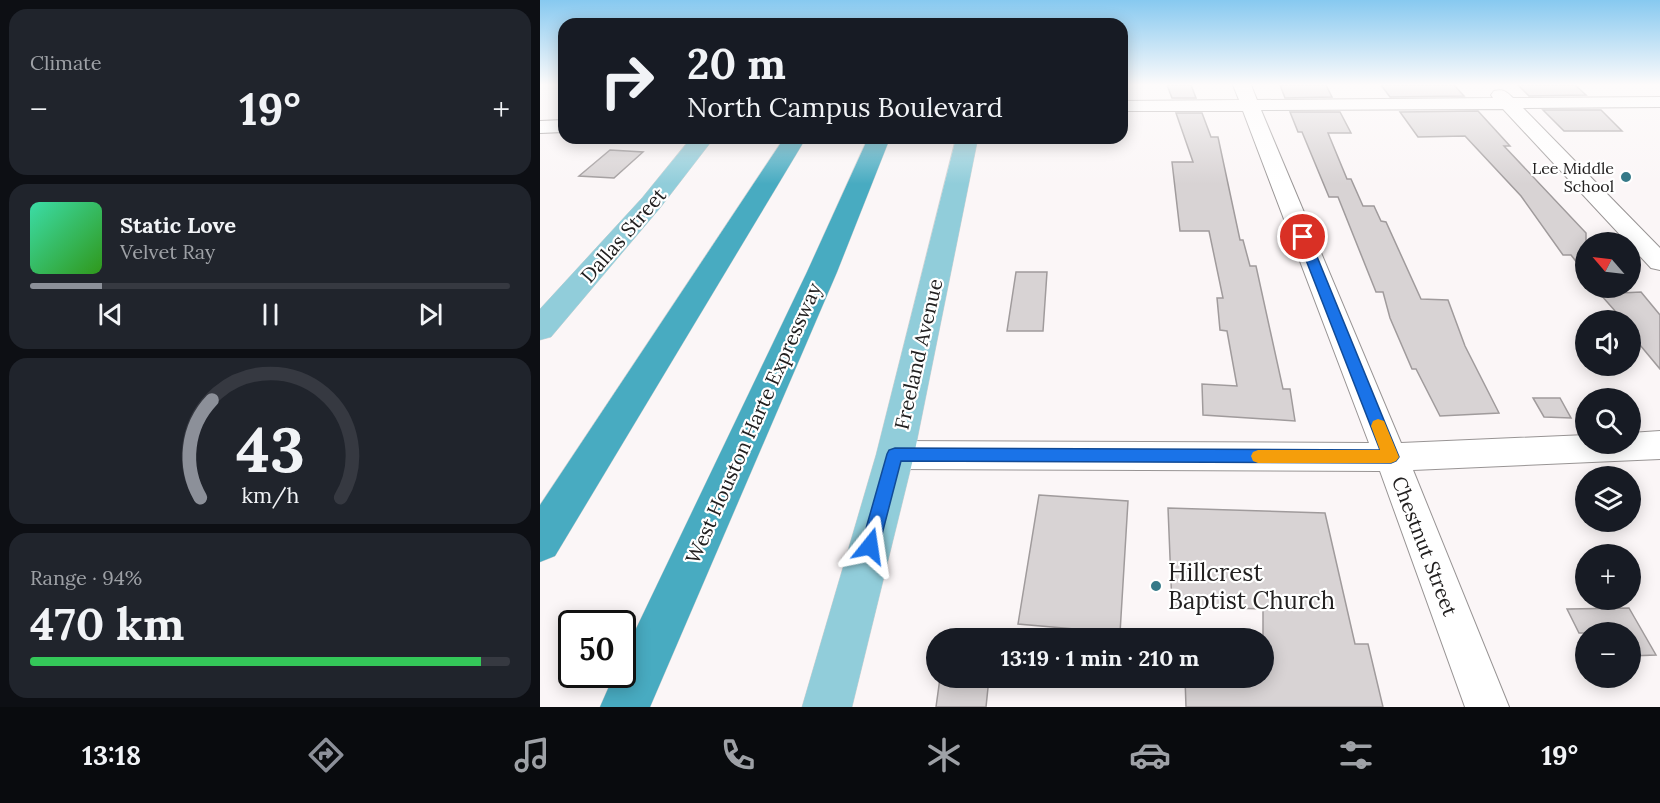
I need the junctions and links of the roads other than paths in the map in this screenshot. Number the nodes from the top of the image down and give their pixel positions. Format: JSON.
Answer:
{"nodes":[{"id":1,"x":1255,"y":118,"type":"edge"},
{"id":2,"x":1522,"y":118,"type":"edge"},
{"id":3,"x":558,"y":126,"type":"edge"},
{"id":4,"x":540,"y":127,"type":"edge"},
{"id":5,"x":698,"y":144,"type":"edge"},
{"id":6,"x":767,"y":144,"type":"edge"},
{"id":7,"x":791,"y":144,"type":"edge"},
{"id":8,"x":876,"y":144,"type":"edge"},
{"id":9,"x":889,"y":144,"type":"edge"},
{"id":10,"x":967,"y":144,"type":"edge"},
{"id":11,"x":1660,"y":262,"type":"edge"},
{"id":12,"x":822,"y":272,"type":"junction"},
{"id":13,"x":540,"y":329,"type":"edge"},
{"id":14,"x":1660,"y":445,"type":"edge"},
{"id":15,"x":597,"y":451,"type":"junction"},
{"id":16,"x":895,"y":454,"type":"junction"},
{"id":17,"x":1391,"y":457,"type":"junction"},
{"id":18,"x":540,"y":542,"type":"edge"},
{"id":19,"x":625,"y":707,"type":"edge"},
{"id":20,"x":827,"y":707,"type":"edge"},
{"id":21,"x":1487,"y":707,"type":"edge"}],
"edges":[{"from":1,"to":17,"type":"street","name":"Chestnut Street"},
{"from":2,"to":11,"type":"street"},
{"from":3,"to":4,"type":"street"},
{"from":5,"to":13,"type":"main road","name":"Dallas Street"},
{"from":6,"to":15,"type":"highway"},
{"from":7,"to":15,"type":"highway"},
{"from":8,"to":12,"type":"highway","name":"West Houston Harte Expressway"},
{"from":9,"to":12,"type":"highway"},
{"from":10,"to":16,"type":"main road","name":"Freeland Avenue"},
{"from":12,"to":19,"type":"highway","name":"West Houston Harte Expressway"},
{"from":14,"to":17,"type":"street"},
{"from":15,"to":18,"type":"highway"},
{"from":16,"to":17,"type":"street"},
{"from":16,"to":20,"type":"main road","name":"Freeland Avenue"},
{"from":17,"to":21,"type":"street","name":"Chestnut Street"}]}
